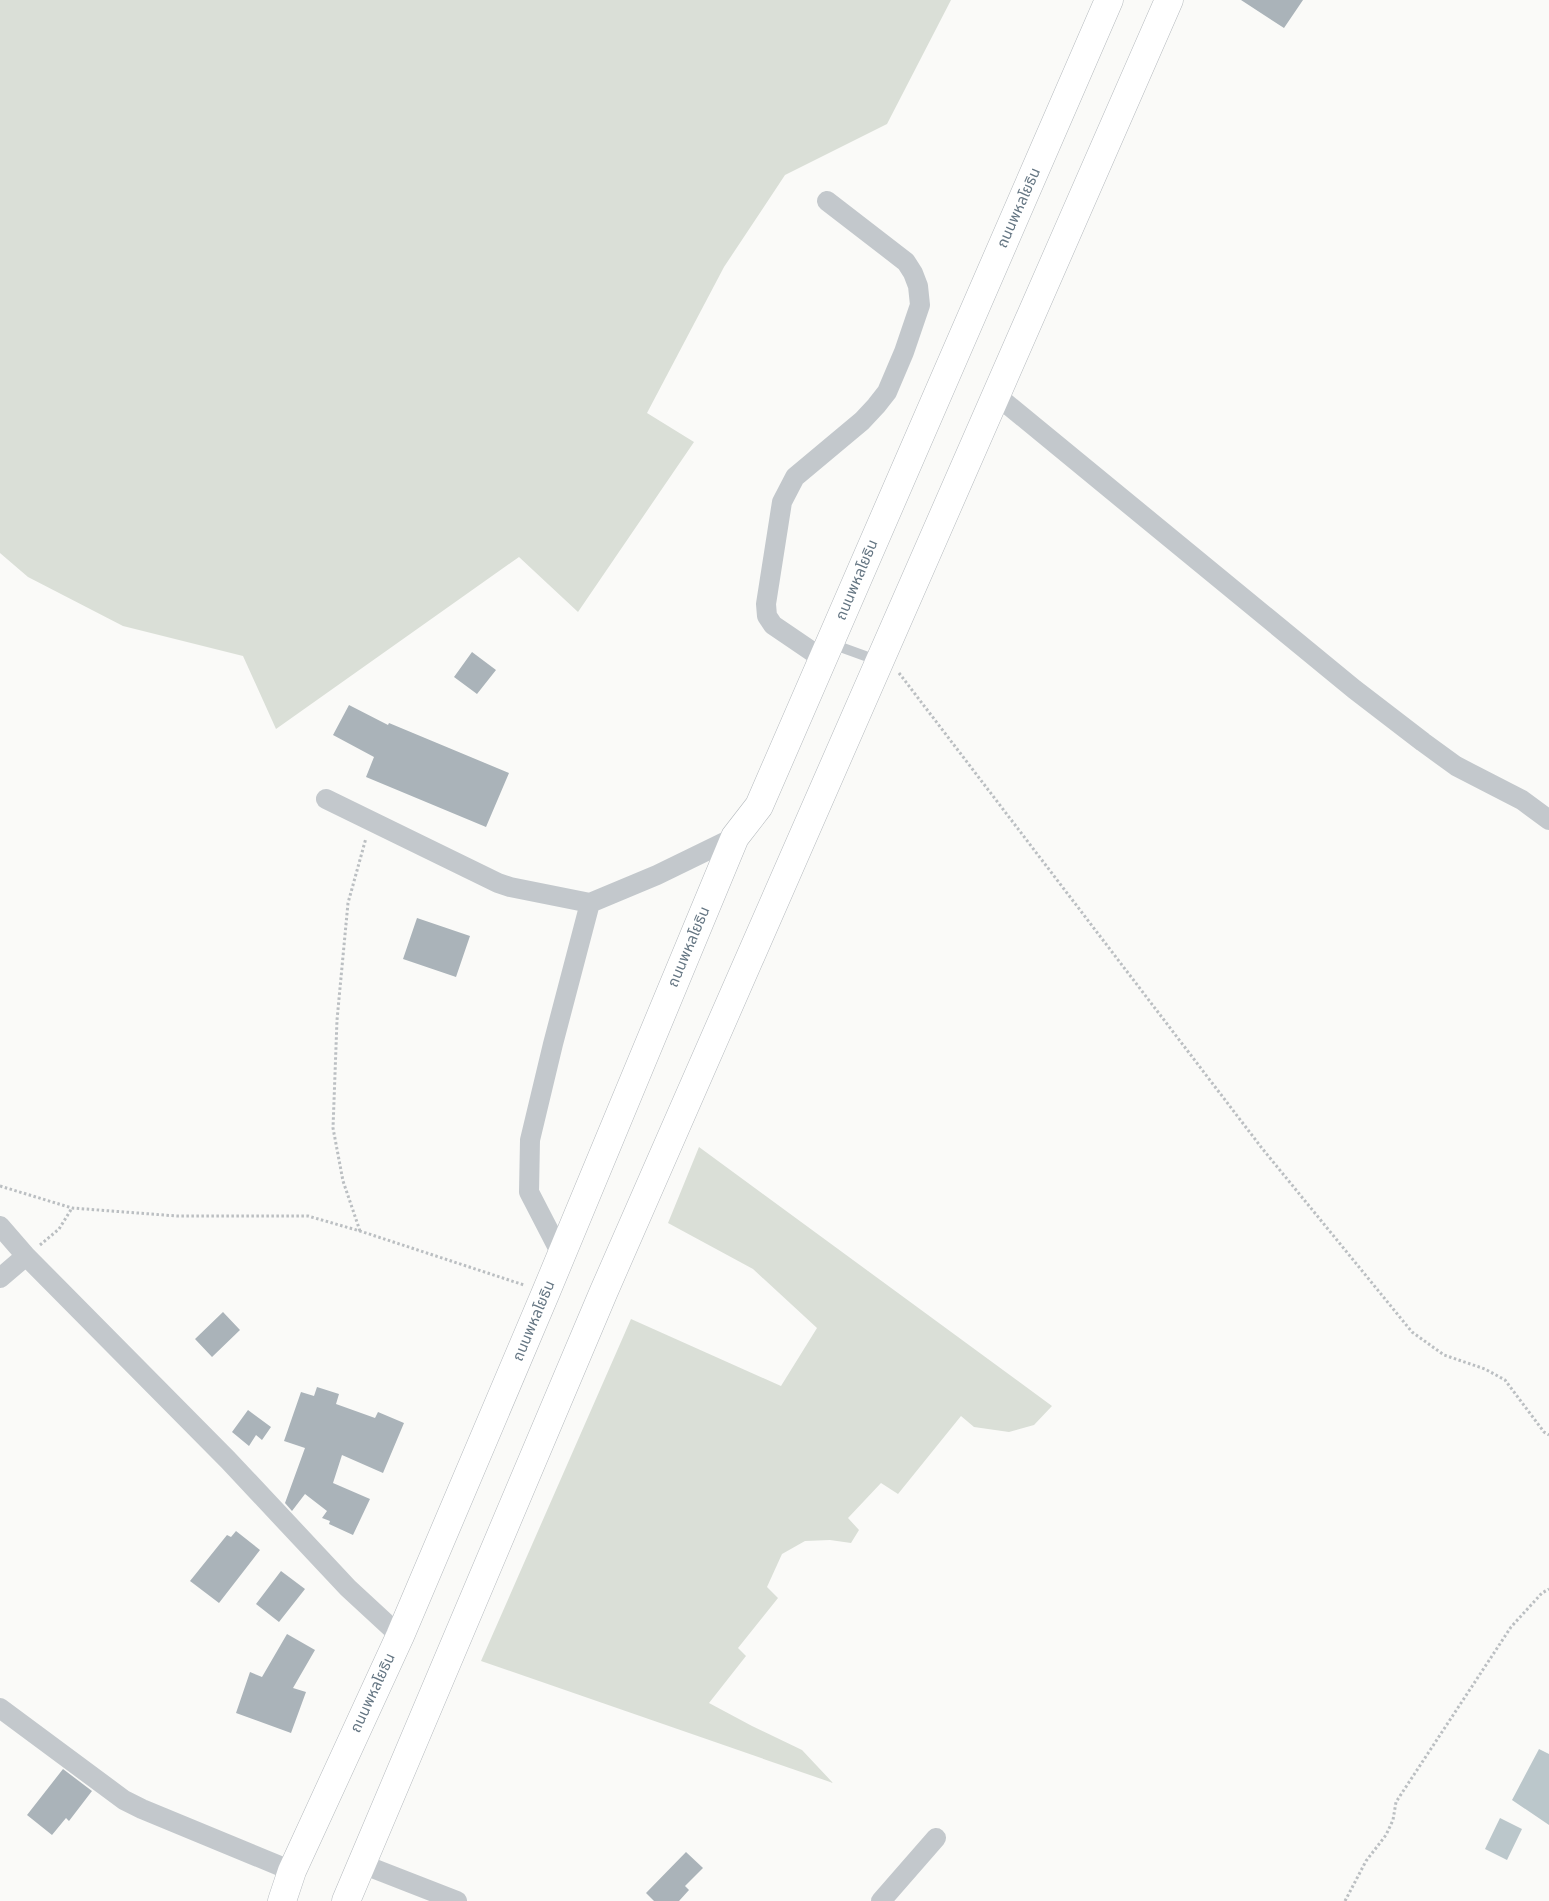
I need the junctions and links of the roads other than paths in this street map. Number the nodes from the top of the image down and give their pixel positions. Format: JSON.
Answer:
{"nodes":[{"id":1,"x":1109,"y":0,"type":"edge"},
{"id":2,"x":1169,"y":0,"type":"edge"},
{"id":3,"x":828,"y":201,"type":"dead end"},
{"id":4,"x":996,"y":395,"type":"junction"},
{"id":5,"x":826,"y":651,"type":"junction"},
{"id":6,"x":882,"y":657,"type":"junction"},
{"id":7,"x":326,"y":798,"type":"dead end"},
{"id":8,"x":1549,"y":820,"type":"edge"},
{"id":9,"x":735,"y":837,"type":"junction"},
{"id":10,"x":590,"y":902,"type":"junction"},
{"id":11,"x":0,"y":1226,"type":"edge"},
{"id":12,"x":561,"y":1254,"type":"junction"},
{"id":13,"x":26,"y":1256,"type":"junction"},
{"id":14,"x":0,"y":1278,"type":"edge"},
{"id":15,"x":400,"y":1636,"type":"junction"},
{"id":16,"x":0,"y":1708,"type":"edge"},
{"id":17,"x":936,"y":1838,"type":"dead end"},
{"id":18,"x":362,"y":1864,"type":"junction"},
{"id":19,"x":292,"y":1871,"type":"junction"},
{"id":20,"x":282,"y":1901,"type":"edge"},
{"id":21,"x":346,"y":1901,"type":"edge"},
{"id":22,"x":456,"y":1901,"type":"edge"},
{"id":23,"x":881,"y":1901,"type":"edge"}],
"edges":[{"from":1,"to":5,"type":"highway","name":"ถนนพหลโยธิน"},
{"from":2,"to":4,"type":"highway"},
{"from":3,"to":5,"type":"street"},
{"from":4,"to":6,"type":"highway"},
{"from":4,"to":8,"type":"street"},
{"from":5,"to":6,"type":"lane"},
{"from":5,"to":9,"type":"highway","name":"ถนนพหลโยธิน"},
{"from":6,"to":18,"type":"highway"},
{"from":7,"to":10,"type":"street"},
{"from":9,"to":10,"type":"street"},
{"from":9,"to":12,"type":"highway","name":"ถนนพหลโยธิน"},
{"from":10,"to":12,"type":"street"},
{"from":11,"to":13,"type":"street"},
{"from":12,"to":15,"type":"highway","name":"ถนนพหลโยธิน"},
{"from":13,"to":14,"type":"street"},
{"from":13,"to":15,"type":"street"},
{"from":15,"to":19,"type":"highway","name":"ถนนพหลโยธิน"},
{"from":16,"to":19,"type":"street"},
{"from":17,"to":23,"type":"street"},
{"from":18,"to":21,"type":"highway"},
{"from":18,"to":22,"type":"street"},
{"from":19,"to":20,"type":"highway","name":"ถนนพหลโยธิน"}]}
